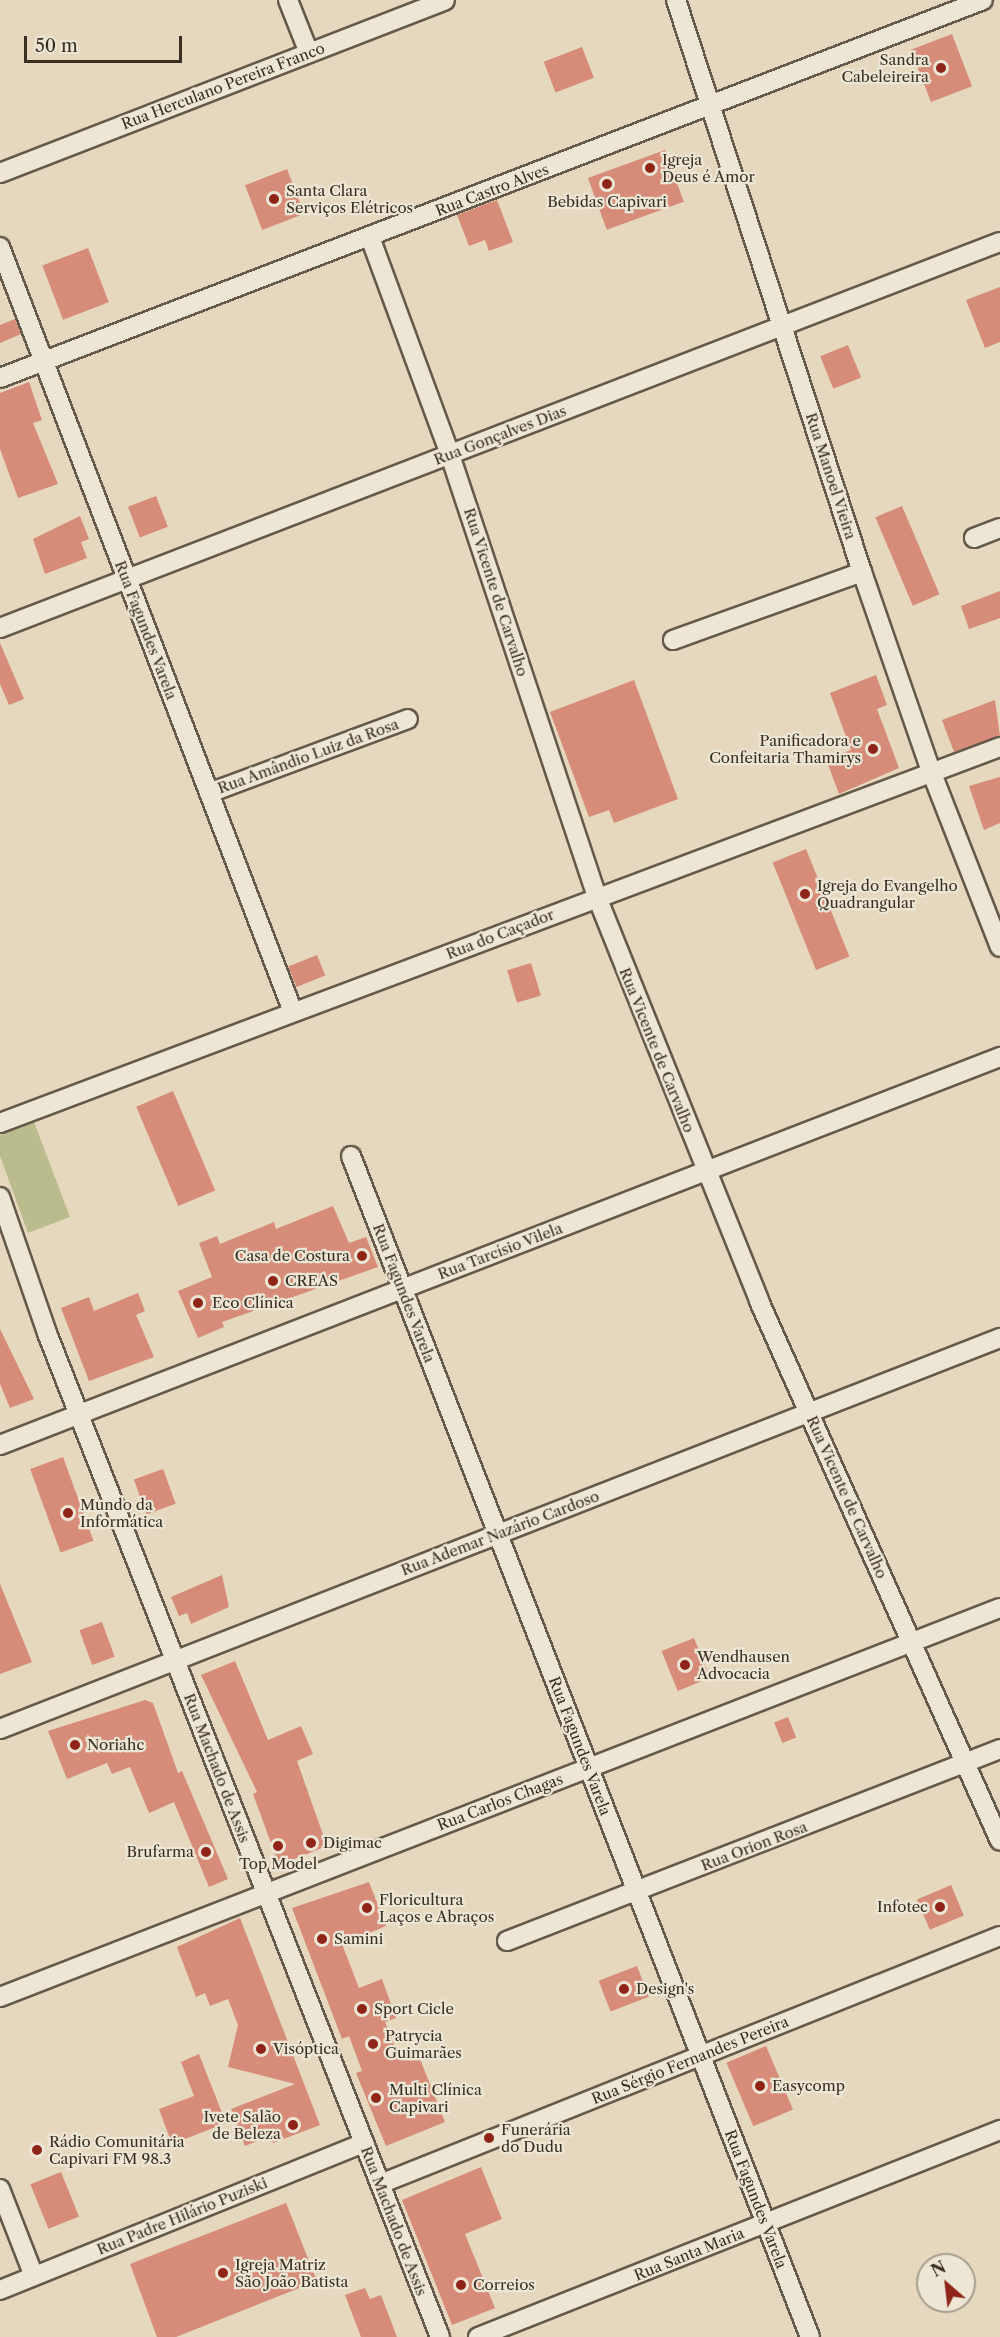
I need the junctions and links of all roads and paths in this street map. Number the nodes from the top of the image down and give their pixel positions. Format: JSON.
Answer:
{"nodes":[{"id":1,"x":288,"y":0,"type":"edge"},
{"id":2,"x":445,"y":0,"type":"edge"},
{"id":3,"x":676,"y":0,"type":"edge"},
{"id":4,"x":983,"y":0,"type":"edge"},
{"id":5,"x":309,"y":53,"type":"junction"},
{"id":6,"x":714,"y":104,"type":"junction"},
{"id":7,"x":0,"y":173,"type":"edge"},
{"id":8,"x":370,"y":237,"type":"junction"},
{"id":9,"x":1000,"y":243,"type":"edge"},
{"id":10,"x":0,"y":247,"type":"edge"},
{"id":11,"x":783,"y":326,"type":"junction"},
{"id":12,"x":44,"y":362,"type":"junction"},
{"id":13,"x":0,"y":378,"type":"edge"},
{"id":14,"x":450,"y":454,"type":"junction"},
{"id":15,"x":1000,"y":528,"type":"edge"},
{"id":16,"x":974,"y":538,"type":"dead end"},
{"id":17,"x":862,"y":572,"type":"junction"},
{"id":18,"x":127,"y":579,"type":"junction"},
{"id":19,"x":0,"y":628,"type":"edge"},
{"id":20,"x":673,"y":640,"type":"dead end"},
{"id":21,"x":408,"y":719,"type":"dead end"},
{"id":22,"x":1000,"y":747,"type":"edge"},
{"id":23,"x":931,"y":771,"type":"junction"},
{"id":24,"x":209,"y":793,"type":"junction"},
{"id":25,"x":597,"y":897,"type":"junction"},
{"id":26,"x":1000,"y":947,"type":"edge"},
{"id":27,"x":292,"y":1012,"type":"junction"},
{"id":28,"x":1000,"y":1057,"type":"edge"},
{"id":29,"x":0,"y":1123,"type":"edge"},
{"id":30,"x":351,"y":1155,"type":"dead end"},
{"id":31,"x":705,"y":1172,"type":"junction"},
{"id":32,"x":0,"y":1197,"type":"edge"},
{"id":33,"x":403,"y":1289,"type":"junction"},
{"id":34,"x":1000,"y":1338,"type":"edge"},
{"id":35,"x":809,"y":1413,"type":"junction"},
{"id":36,"x":79,"y":1414,"type":"junction"},
{"id":37,"x":0,"y":1445,"type":"edge"},
{"id":38,"x":498,"y":1534,"type":"junction"},
{"id":39,"x":1000,"y":1608,"type":"edge"},
{"id":40,"x":911,"y":1642,"type":"junction"},
{"id":41,"x":176,"y":1661,"type":"junction"},
{"id":42,"x":0,"y":1730,"type":"edge"},
{"id":43,"x":1000,"y":1749,"type":"edge"},
{"id":44,"x":965,"y":1763,"type":"junction"},
{"id":45,"x":589,"y":1768,"type":"junction"},
{"id":46,"x":1000,"y":1841,"type":"edge"},
{"id":47,"x":636,"y":1891,"type":"junction"},
{"id":48,"x":266,"y":1893,"type":"junction"},
{"id":49,"x":1000,"y":1936,"type":"edge"},
{"id":50,"x":507,"y":1941,"type":"dead end"},
{"id":51,"x":0,"y":1997,"type":"edge"},
{"id":52,"x":701,"y":2056,"type":"junction"},
{"id":53,"x":1000,"y":2130,"type":"edge"},
{"id":54,"x":364,"y":2143,"type":"junction"},
{"id":55,"x":380,"y":2184,"type":"junction"},
{"id":56,"x":0,"y":2188,"type":"edge"},
{"id":57,"x":765,"y":2223,"type":"junction"},
{"id":58,"x":34,"y":2276,"type":"junction"},
{"id":59,"x":0,"y":2290,"type":"edge"},
{"id":60,"x":440,"y":2337,"type":"edge"},
{"id":61,"x":478,"y":2337,"type":"edge"},
{"id":62,"x":810,"y":2337,"type":"edge"}],
"edges":[{"from":1,"to":5,"type":"street"},
{"from":2,"to":5,"type":"street","name":"Rua Herculano Pereira Franco"},
{"from":3,"to":6,"type":"street","name":"Rua Manoel Vieira"},
{"from":4,"to":6,"type":"street","name":"Rua Castro Alves"},
{"from":5,"to":7,"type":"street","name":"Rua Herculano Pereira Franco"},
{"from":6,"to":8,"type":"street","name":"Rua Castro Alves"},
{"from":6,"to":11,"type":"street","name":"Rua Manoel Vieira"},
{"from":8,"to":12,"type":"street","name":"Rua Castro Alves"},
{"from":8,"to":14,"type":"street","name":"Rua Vicente de Carvalho"},
{"from":9,"to":11,"type":"street","name":"Rua Gonçalves Dias"},
{"from":10,"to":12,"type":"street","name":"Rua Fagundes Varela"},
{"from":11,"to":14,"type":"street","name":"Rua Gonçalves Dias"},
{"from":11,"to":17,"type":"street","name":"Rua Manoel Vieira"},
{"from":12,"to":13,"type":"street","name":"Rua Castro Alves"},
{"from":12,"to":18,"type":"street","name":"Rua Fagundes Varela"},
{"from":14,"to":18,"type":"street","name":"Rua Gonçalves Dias"},
{"from":14,"to":25,"type":"street","name":"Rua Vicente de Carvalho"},
{"from":15,"to":16,"type":"street"},
{"from":17,"to":20,"type":"street"},
{"from":17,"to":23,"type":"street","name":"Rua Manoel Vieira"},
{"from":18,"to":19,"type":"street","name":"Rua Gonçalves Dias"},
{"from":18,"to":24,"type":"street","name":"Rua Fagundes Varela"},
{"from":21,"to":24,"type":"street","name":"Rua Amândio Luiz da Rosa"},
{"from":22,"to":23,"type":"street","name":"Rua do Caçador"},
{"from":23,"to":25,"type":"street","name":"Rua do Caçador"},
{"from":23,"to":26,"type":"street","name":"Rua Manoel Vieira"},
{"from":24,"to":27,"type":"street","name":"Rua Fagundes Varela"},
{"from":25,"to":27,"type":"street","name":"Rua do Caçador"},
{"from":25,"to":31,"type":"street","name":"Rua Vicente de Carvalho"},
{"from":27,"to":29,"type":"street","name":"Rua do Caçador"},
{"from":28,"to":31,"type":"street","name":"Rua Tarcísio Vilela"},
{"from":30,"to":33,"type":"street","name":"Rua Fagundes Varela"},
{"from":31,"to":33,"type":"street","name":"Rua Tarcísio Vilela"},
{"from":31,"to":35,"type":"street","name":"Rua Vicente de Carvalho"},
{"from":32,"to":36,"type":"street","name":"Rua Machado de Assis"},
{"from":33,"to":36,"type":"street","name":"Rua Tarcísio Vilela"},
{"from":33,"to":38,"type":"street","name":"Rua Fagundes Varela"},
{"from":34,"to":35,"type":"street","name":"Rua Ademar Nazário Cardoso"},
{"from":35,"to":38,"type":"street","name":"Rua Ademar Nazário Cardoso"},
{"from":35,"to":40,"type":"street","name":"Rua Vicente de Carvalho"},
{"from":36,"to":37,"type":"street","name":"Rua Tarcísio Vilela"},
{"from":36,"to":41,"type":"street","name":"Rua Machado de Assis"},
{"from":38,"to":41,"type":"street","name":"Rua Ademar Nazário Cardoso"},
{"from":38,"to":45,"type":"street","name":"Rua Fagundes Varela"},
{"from":39,"to":40,"type":"street","name":"Rua Carlos Chagas"},
{"from":40,"to":44,"type":"street","name":"Rua Vicente de Carvalho"},
{"from":40,"to":45,"type":"street","name":"Rua Carlos Chagas"},
{"from":41,"to":42,"type":"street","name":"Rua Ademar Nazário Cardoso"},
{"from":41,"to":48,"type":"street","name":"Rua Machado de Assis"},
{"from":43,"to":44,"type":"street","name":"Rua Orion Rosa"},
{"from":44,"to":46,"type":"street","name":"Rua Vicente de Carvalho"},
{"from":44,"to":47,"type":"street","name":"Rua Orion Rosa"},
{"from":45,"to":47,"type":"street","name":"Rua Fagundes Varela"},
{"from":45,"to":48,"type":"street","name":"Rua Carlos Chagas"},
{"from":47,"to":50,"type":"street","name":"Rua Orion Rosa"},
{"from":47,"to":52,"type":"street","name":"Rua Fagundes Varela"},
{"from":48,"to":51,"type":"street","name":"Rua Carlos Chagas"},
{"from":48,"to":54,"type":"street","name":"Rua Machado de Assis"},
{"from":49,"to":52,"type":"street","name":"Rua Sérgio Fernandes Pereira"},
{"from":52,"to":55,"type":"street","name":"Rua Sérgio Fernandes Pereira"},
{"from":52,"to":57,"type":"street","name":"Rua Fagundes Varela"},
{"from":53,"to":57,"type":"street","name":"Rua Santa Maria"},
{"from":54,"to":55,"type":"street","name":"Rua Machado de Assis"},
{"from":54,"to":58,"type":"street","name":"Rua Padre Hilário Puziski"},
{"from":55,"to":60,"type":"street","name":"Rua Machado de Assis"},
{"from":56,"to":58,"type":"street"},
{"from":57,"to":61,"type":"street","name":"Rua Santa Maria"},
{"from":57,"to":62,"type":"street","name":"Rua Fagundes Varela"},
{"from":58,"to":59,"type":"street","name":"Rua Padre Hilário Puziski"}]}
